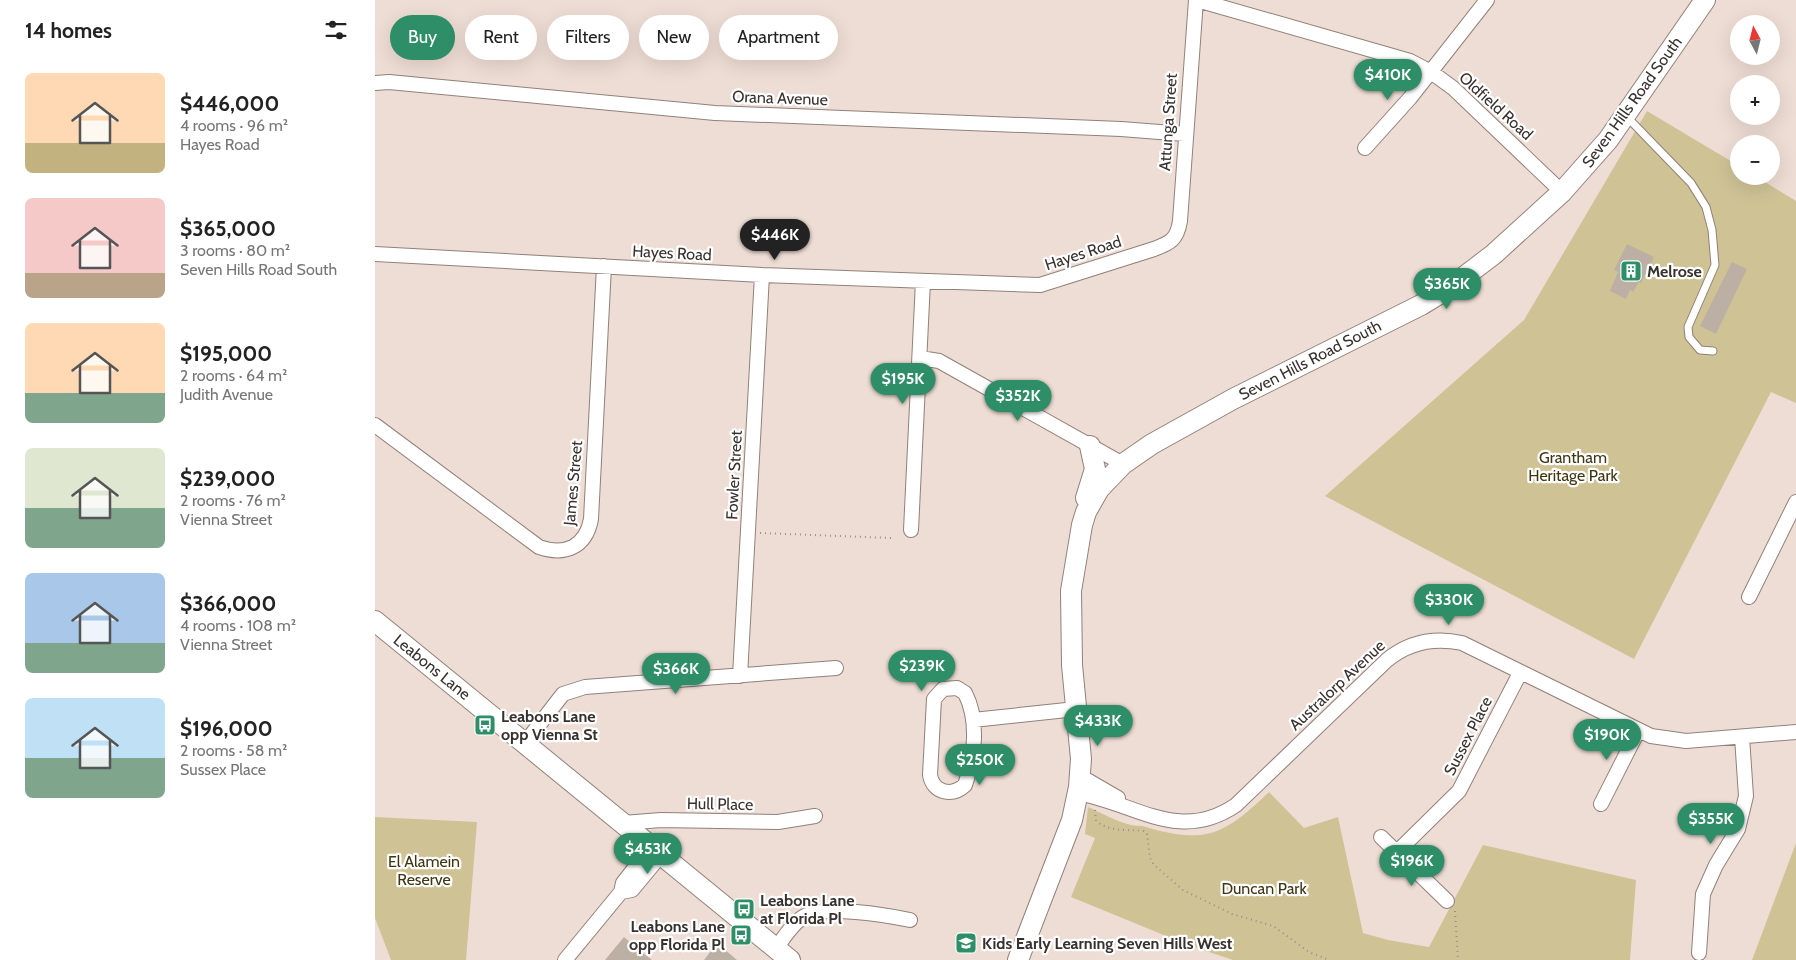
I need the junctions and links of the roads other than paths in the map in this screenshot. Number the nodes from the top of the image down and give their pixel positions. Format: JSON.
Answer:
{"nodes":[{"id":1,"x":1196,"y":0,"type":"edge"},
{"id":2,"x":1487,"y":0,"type":"edge"},
{"id":3,"x":1705,"y":0,"type":"edge"},
{"id":4,"x":1431,"y":72,"type":"junction"},
{"id":5,"x":375,"y":83,"type":"edge"},
{"id":6,"x":1625,"y":115,"type":"junction"},
{"id":7,"x":1185,"y":134,"type":"junction"},
{"id":8,"x":1365,"y":148,"type":"dead end"},
{"id":9,"x":1562,"y":192,"type":"junction"},
{"id":10,"x":1171,"y":243,"type":"joint"},
{"id":11,"x":375,"y":254,"type":"edge"},
{"id":12,"x":604,"y":266,"type":"junction"},
{"id":13,"x":762,"y":275,"type":"junction"},
{"id":14,"x":923,"y":281,"type":"junction"},
{"id":15,"x":1713,"y":351,"type":"dead end"},
{"id":16,"x":920,"y":358,"type":"junction"},
{"id":17,"x":375,"y":425,"type":"edge"},
{"id":18,"x":1090,"y":446,"type":"junction"},
{"id":19,"x":1123,"y":464,"type":"junction"},
{"id":20,"x":1796,"y":502,"type":"edge"},
{"id":21,"x":1086,"y":512,"type":"junction"},
{"id":22,"x":911,"y":530,"type":"dead end"},
{"id":23,"x":1749,"y":596,"type":"dead end"},
{"id":24,"x":375,"y":621,"type":"edge"},
{"id":25,"x":837,"y":668,"type":"dead end"},
{"id":26,"x":1520,"y":673,"type":"junction"},
{"id":27,"x":741,"y":676,"type":"junction"},
{"id":28,"x":1076,"y":708,"type":"junction"},
{"id":29,"x":973,"y":720,"type":"junction"},
{"id":30,"x":1638,"y":731,"type":"junction"},
{"id":31,"x":1796,"y":732,"type":"edge"},
{"id":32,"x":1742,"y":737,"type":"junction"},
{"id":33,"x":525,"y":743,"type":"junction"},
{"id":34,"x":1084,"y":788,"type":"junction"},
{"id":35,"x":1601,"y":804,"type":"dead end"},
{"id":36,"x":1147,"y":814,"type":"junction"},
{"id":37,"x":815,"y":816,"type":"dead end"},
{"id":38,"x":623,"y":822,"type":"junction"},
{"id":39,"x":1381,"y":837,"type":"dead end"},
{"id":40,"x":656,"y":851,"type":"junction"},
{"id":41,"x":1397,"y":852,"type":"junction"},
{"id":42,"x":1447,"y":901,"type":"road end"},
{"id":43,"x":910,"y":920,"type":"dead end"},
{"id":44,"x":1699,"y":953,"type":"dead end"},
{"id":45,"x":783,"y":954,"type":"edge"},
{"id":46,"x":565,"y":960,"type":"edge"},
{"id":47,"x":1018,"y":960,"type":"edge"}],
"edges":[{"from":1,"to":4,"type":"street","name":"Oldfield Road"},
{"from":1,"to":7,"type":"street","name":"Attunga Street"},
{"from":2,"to":4,"type":"street"},
{"from":3,"to":6,"type":"street","name":"Seven Hills Road South"},
{"from":4,"to":8,"type":"street"},
{"from":4,"to":9,"type":"street","name":"Oldfield Road"},
{"from":5,"to":7,"type":"street","name":"Orana Avenue"},
{"from":6,"to":9,"type":"street","name":"Seven Hills Road South"},
{"from":6,"to":15,"type":"lane"},
{"from":7,"to":10,"type":"street","name":"Attunga Street"},
{"from":9,"to":19,"type":"street","name":"Seven Hills Road South"},
{"from":10,"to":14,"type":"street","name":"Hayes Road"},
{"from":11,"to":12,"type":"street","name":"Hayes Road"},
{"from":12,"to":13,"type":"street","name":"Hayes Road"},
{"from":12,"to":17,"type":"street","name":"James Street"},
{"from":13,"to":14,"type":"street","name":"Hayes Road"},
{"from":13,"to":27,"type":"street","name":"Fowler Street"},
{"from":14,"to":16,"type":"street"},
{"from":16,"to":18,"type":"street"},
{"from":16,"to":22,"type":"street"},
{"from":18,"to":19,"type":"street"},
{"from":18,"to":21,"type":"street","name":"Seven Hills Road South"},
{"from":19,"to":21,"type":"street","name":"Seven Hills Road South"},
{"from":20,"to":23,"type":"street"},
{"from":21,"to":28,"type":"street","name":"Seven Hills Road South"},
{"from":24,"to":33,"type":"street","name":"Leabons Lane"},
{"from":25,"to":27,"type":"street"},
{"from":26,"to":30,"type":"street","name":"Australorp Avenue"},
{"from":26,"to":36,"type":"street","name":"Australorp Avenue"},
{"from":26,"to":41,"type":"street","name":"Sussex Place"},
{"from":27,"to":33,"type":"street"},
{"from":28,"to":29,"type":"street"},
{"from":28,"to":34,"type":"street","name":"Seven Hills Road South"},
{"from":29,"to":29,"type":"street"},
{"from":30,"to":32,"type":"street","name":"Australorp Avenue"},
{"from":30,"to":35,"type":"street"},
{"from":31,"to":32,"type":"street","name":"Australorp Avenue"},
{"from":32,"to":44,"type":"street"},
{"from":33,"to":38,"type":"street","name":"Leabons Lane"},
{"from":34,"to":36,"type":"street","name":"Australorp Avenue"},
{"from":34,"to":36,"type":"street","name":"Australorp Avenue"},
{"from":34,"to":47,"type":"street","name":"Seven Hills Road South"},
{"from":37,"to":38,"type":"street","name":"Hull Place"},
{"from":38,"to":40,"type":"street","name":"Leabons Lane"},
{"from":39,"to":41,"type":"street"},
{"from":40,"to":45,"type":"street","name":"Leabons Lane"},
{"from":40,"to":46,"type":"street"},
{"from":41,"to":42,"type":"street"},
{"from":43,"to":45,"type":"street"}]}
